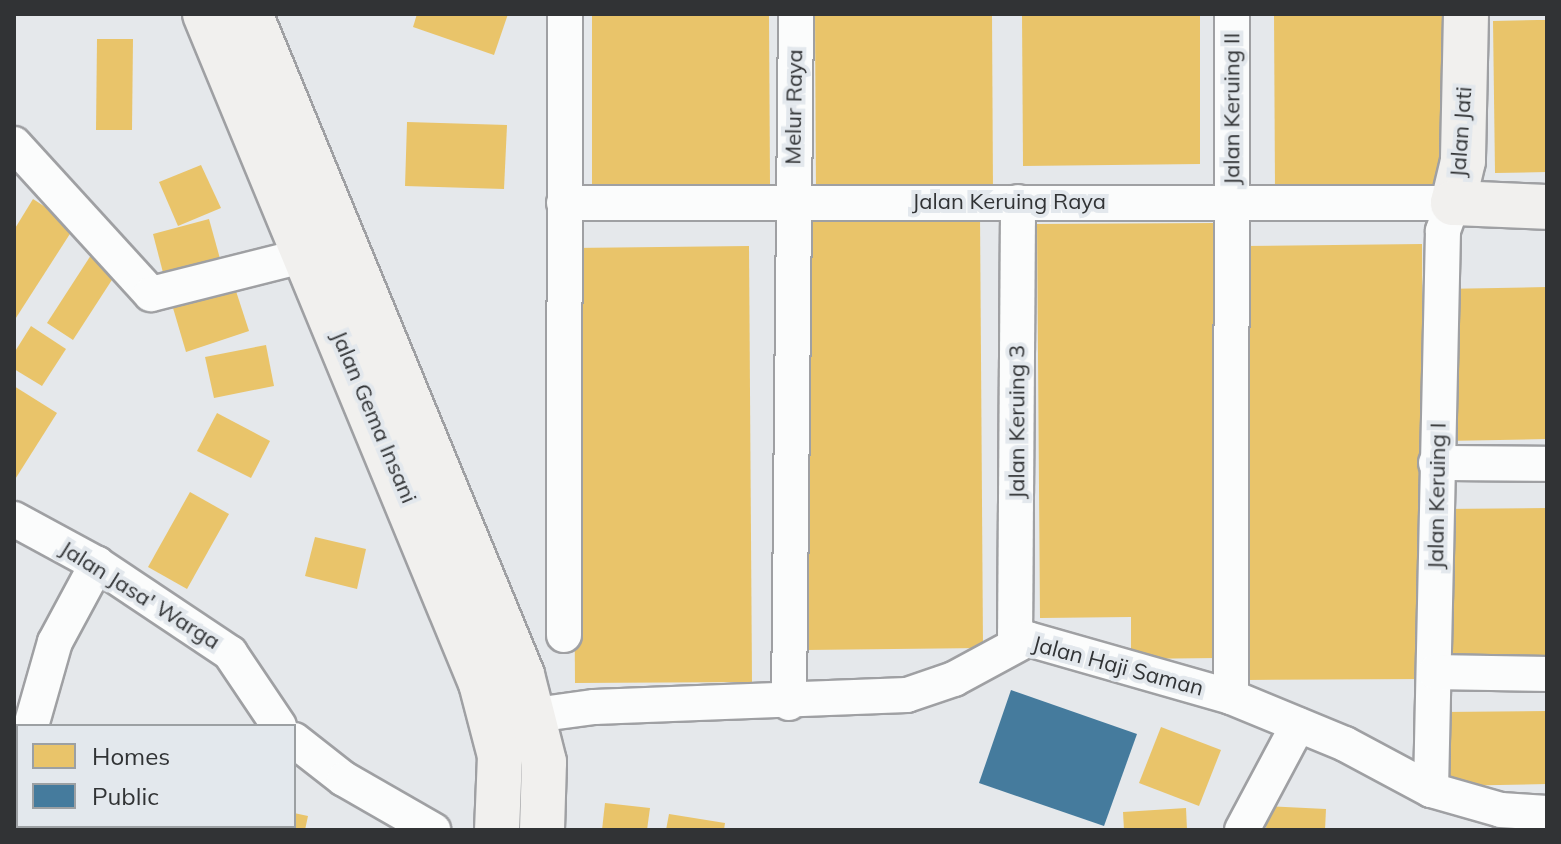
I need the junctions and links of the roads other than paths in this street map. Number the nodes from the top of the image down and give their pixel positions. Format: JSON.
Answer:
{"nodes":[{"id":1,"x":205,"y":14,"type":"edge"},
{"id":2,"x":250,"y":14,"type":"edge"},
{"id":3,"x":565,"y":14,"type":"edge"},
{"id":4,"x":796,"y":14,"type":"edge"},
{"id":5,"x":1232,"y":14,"type":"edge"},
{"id":6,"x":1466,"y":14,"type":"edge"},
{"id":7,"x":14,"y":144,"type":"edge"},
{"id":8,"x":793,"y":201,"type":"junction"},
{"id":9,"x":1018,"y":202,"type":"junction"},
{"id":10,"x":564,"y":203,"type":"junction"},
{"id":11,"x":1232,"y":203,"type":"junction"},
{"id":12,"x":1453,"y":203,"type":"junction"},
{"id":13,"x":1547,"y":207,"type":"edge"},
{"id":14,"x":306,"y":255,"type":"junction"},
{"id":15,"x":1436,"y":463,"type":"junction"},
{"id":16,"x":1547,"y":464,"type":"edge"},
{"id":17,"x":14,"y":519,"type":"edge"},
{"id":18,"x":97,"y":564,"type":"junction"},
{"id":19,"x":564,"y":635,"type":"dead end"},
{"id":20,"x":1015,"y":642,"type":"junction"},
{"id":21,"x":1435,"y":672,"type":"junction"},
{"id":22,"x":1547,"y":674,"type":"edge"},
{"id":23,"x":1231,"y":697,"type":"junction"},
{"id":24,"x":789,"y":703,"type":"junction"},
{"id":25,"x":514,"y":718,"type":"junction"},
{"id":26,"x":32,"y":724,"type":"edge"},
{"id":27,"x":278,"y":724,"type":"edge"},
{"id":28,"x":1298,"y":725,"type":"junction"},
{"id":29,"x":296,"y":742,"type":"edge"},
{"id":30,"x":1431,"y":790,"type":"junction"},
{"id":31,"x":1547,"y":813,"type":"edge"},
{"id":32,"x":1500,"y":820,"type":"edge"},
{"id":33,"x":433,"y":830,"type":"edge"},
{"id":34,"x":497,"y":830,"type":"edge"},
{"id":35,"x":542,"y":830,"type":"edge"},
{"id":36,"x":1242,"y":830,"type":"edge"}],
"edges":[{"from":1,"to":14,"type":"street","name":"Jalan Gema Insani"},
{"from":2,"to":25,"type":"street","name":"Jalan Gema Insani"},
{"from":3,"to":10,"type":"street"},
{"from":4,"to":8,"type":"street","name":"Melur Raya"},
{"from":5,"to":11,"type":"street","name":"Jalan Keruing II"},
{"from":6,"to":12,"type":"street","name":"Jalan Jati"},
{"from":7,"to":14,"type":"street"},
{"from":8,"to":9,"type":"street","name":"Jalan Keruing Raya"},
{"from":8,"to":10,"type":"street","name":"Jalan Keruing Raya"},
{"from":8,"to":24,"type":"street","name":"Melur Raya"},
{"from":9,"to":11,"type":"street","name":"Jalan Keruing Raya"},
{"from":9,"to":20,"type":"street","name":"Jalan Keruing 3"},
{"from":10,"to":19,"type":"street"},
{"from":11,"to":12,"type":"street","name":"Jalan Keruing Raya"},
{"from":11,"to":23,"type":"street","name":"Jalan Keruing II"},
{"from":12,"to":13,"type":"street","name":"Jalan Jati"},
{"from":12,"to":15,"type":"street","name":"Jalan Keruing I"},
{"from":14,"to":25,"type":"street","name":"Jalan Gema Insani"},
{"from":15,"to":16,"type":"street"},
{"from":15,"to":21,"type":"street","name":"Jalan Keruing I"},
{"from":17,"to":18,"type":"street","name":"Jalan Jasa' Warga"},
{"from":18,"to":26,"type":"street"},
{"from":18,"to":27,"type":"street","name":"Jalan Jasa' Warga"},
{"from":20,"to":23,"type":"street","name":"Jalan Haji Saman"},
{"from":20,"to":24,"type":"street","name":"Jalan Haji Saman"},
{"from":21,"to":22,"type":"street"},
{"from":21,"to":30,"type":"street","name":"Jalan Keruing I"},
{"from":23,"to":28,"type":"street","name":"Jalan Haji Saman"},
{"from":24,"to":25,"type":"street","name":"Jalan Haji Saman"},
{"from":25,"to":34,"type":"street","name":"Jalan Gema Insani"},
{"from":25,"to":35,"type":"street","name":"Jalan Gema Insani"},
{"from":28,"to":30,"type":"street","name":"Jalan Haji Saman"},
{"from":28,"to":36,"type":"street"},
{"from":29,"to":33,"type":"street"},
{"from":30,"to":32,"type":"street","name":"Jalan Haji Saman"},
{"from":31,"to":32,"type":"street","name":"Jalan Haji Saman"}]}
